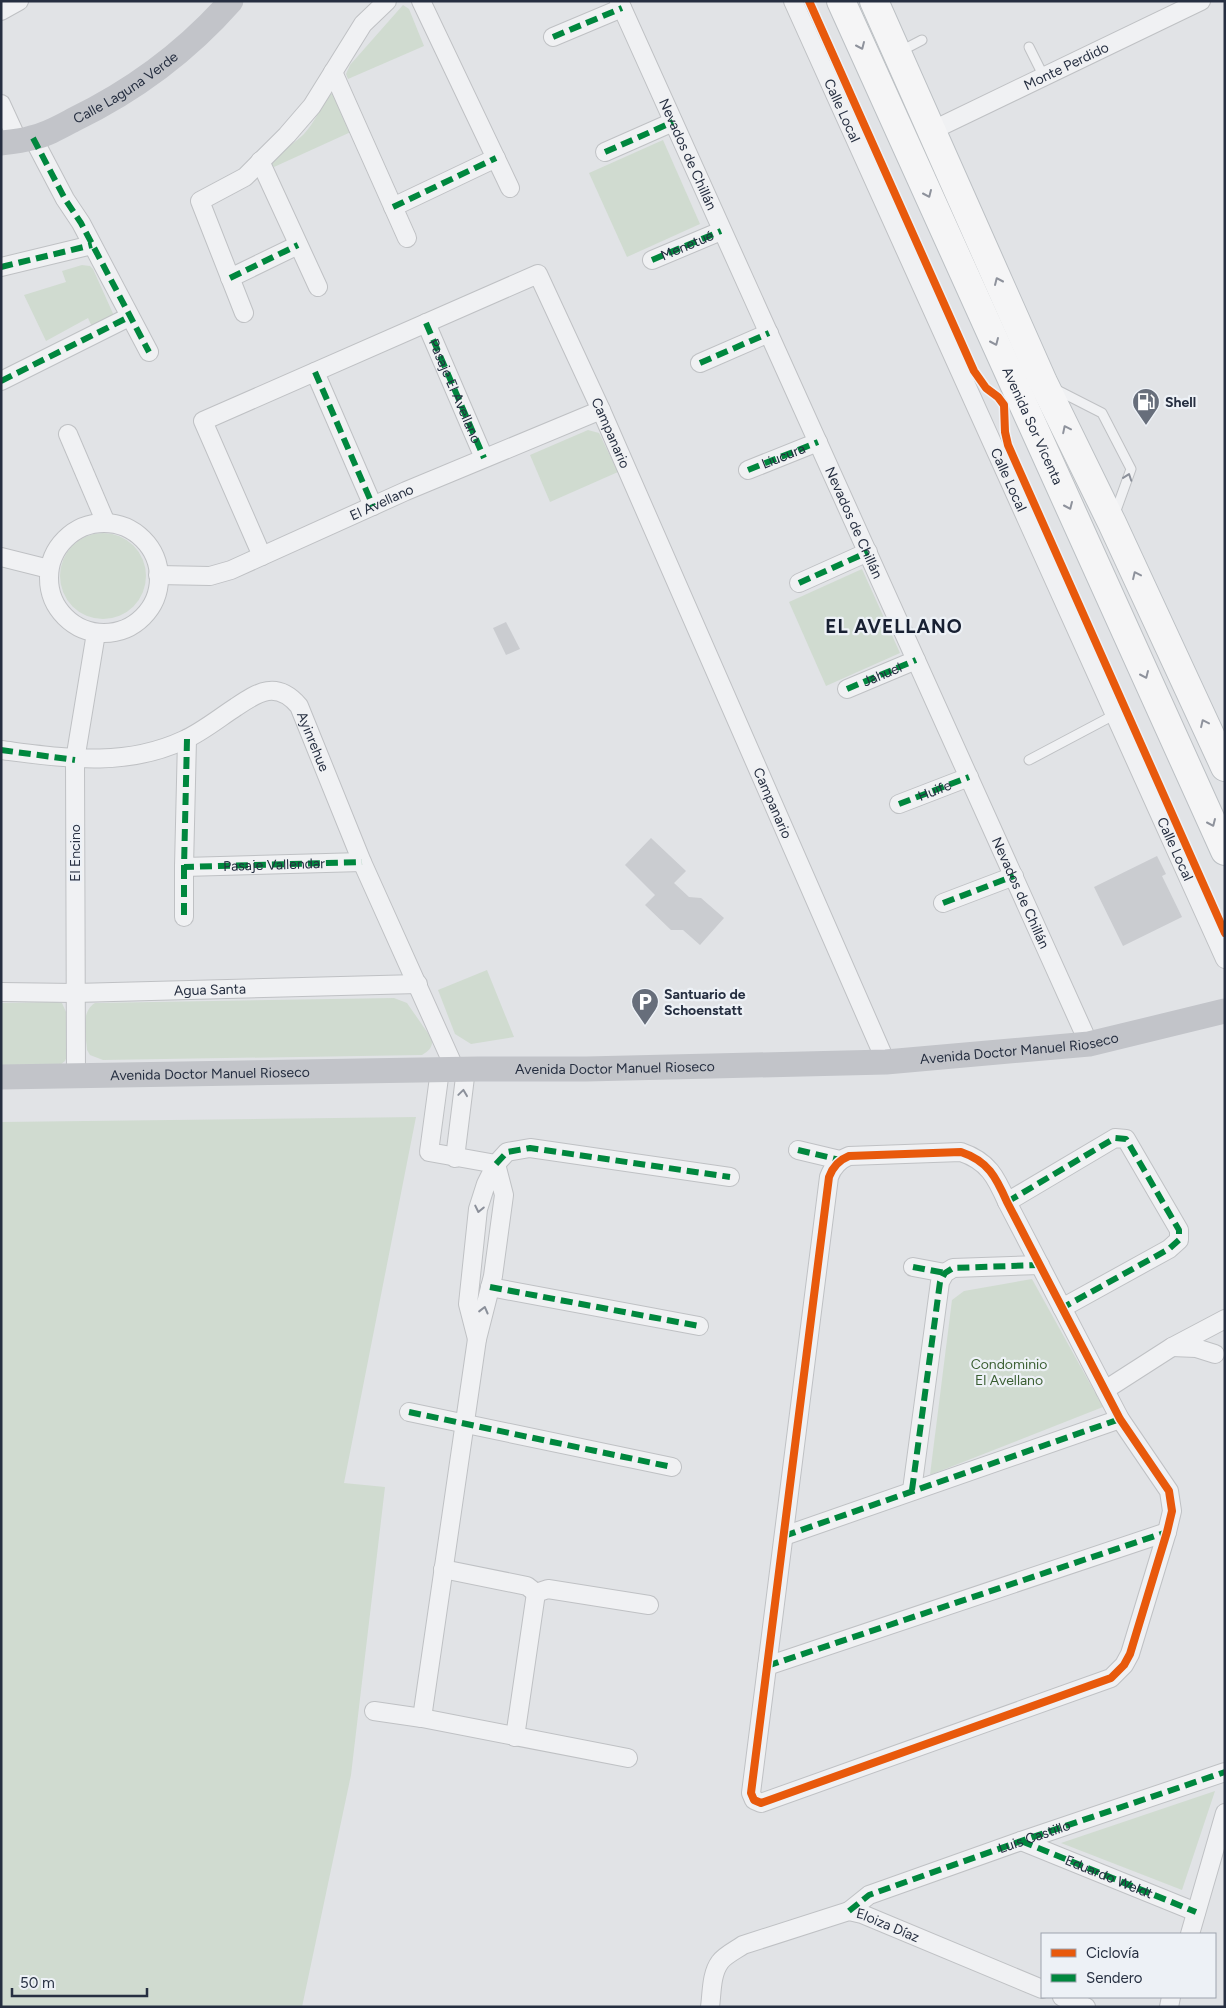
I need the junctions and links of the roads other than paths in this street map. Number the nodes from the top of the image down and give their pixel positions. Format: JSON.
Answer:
{"nodes":[{"id":1,"x":19,"y":1,"type":"edge"},
{"id":2,"x":231,"y":1,"type":"edge"},
{"id":3,"x":387,"y":1,"type":"edge"},
{"id":4,"x":421,"y":1,"type":"edge"},
{"id":5,"x":793,"y":1,"type":"edge"},
{"id":6,"x":841,"y":1,"type":"edge"},
{"id":7,"x":874,"y":1,"type":"edge"},
{"id":8,"x":1201,"y":1,"type":"edge"},
{"id":9,"x":621,"y":5,"type":"edge"},
{"id":10,"x":1,"y":11,"type":"edge"},
{"id":11,"x":553,"y":37,"type":"dead end"},
{"id":12,"x":922,"y":40,"type":"dead end"},
{"id":13,"x":1029,"y":47,"type":"dead end"},
{"id":14,"x":896,"y":53,"type":"junction"},
{"id":15,"x":333,"y":72,"type":"junction"},
{"id":16,"x":1044,"y":77,"type":"junction"},
{"id":17,"x":1,"y":104,"type":"edge"},
{"id":18,"x":674,"y":122,"type":"junction"},
{"id":19,"x":931,"y":131,"type":"junction"},
{"id":20,"x":17,"y":141,"type":"edge"},
{"id":21,"x":605,"y":152,"type":"dead end"},
{"id":22,"x":496,"y":158,"type":"junction"},
{"id":23,"x":260,"y":161,"type":"junction"},
{"id":24,"x":510,"y":188,"type":"dead end"},
{"id":25,"x":393,"y":207,"type":"junction"},
{"id":26,"x":721,"y":231,"type":"junction"},
{"id":27,"x":407,"y":238,"type":"dead end"},
{"id":28,"x":92,"y":245,"type":"junction"},
{"id":29,"x":298,"y":245,"type":"junction"},
{"id":30,"x":652,"y":260,"type":"dead end"},
{"id":31,"x":2,"y":268,"type":"edge"},
{"id":32,"x":230,"y":278,"type":"junction"},
{"id":33,"x":318,"y":288,"type":"dead end"},
{"id":34,"x":244,"y":313,"type":"dead end"},
{"id":35,"x":129,"y":317,"type":"junction"},
{"id":36,"x":426,"y":323,"type":"junction"},
{"id":37,"x":769,"y":333,"type":"junction"},
{"id":38,"x":149,"y":352,"type":"dead end"},
{"id":39,"x":700,"y":363,"type":"dead end"},
{"id":40,"x":315,"y":372,"type":"junction"},
{"id":41,"x":1,"y":381,"type":"edge"},
{"id":42,"x":1043,"y":382,"type":"junction"},
{"id":43,"x":601,"y":410,"type":"junction"},
{"id":44,"x":68,"y":434,"type":"dead end"},
{"id":45,"x":818,"y":442,"type":"junction"},
{"id":46,"x":484,"y":458,"type":"junction"},
{"id":47,"x":748,"y":470,"type":"dead end"},
{"id":48,"x":373,"y":506,"type":"junction"},
{"id":49,"x":106,"y":523,"type":"junction"},
{"id":50,"x":1112,"y":523,"type":"junction"},
{"id":51,"x":868,"y":552,"type":"junction"},
{"id":52,"x":262,"y":556,"type":"junction"},
{"id":53,"x":1,"y":557,"type":"edge"},
{"id":54,"x":49,"y":569,"type":"junction"},
{"id":55,"x":158,"y":575,"type":"junction"},
{"id":56,"x":799,"y":583,"type":"dead end"},
{"id":57,"x":96,"y":633,"type":"junction"},
{"id":58,"x":916,"y":660,"type":"junction"},
{"id":59,"x":847,"y":689,"type":"dead end"},
{"id":60,"x":1114,"y":715,"type":"junction"},
{"id":61,"x":187,"y":739,"type":"junction"},
{"id":62,"x":1,"y":750,"type":"edge"},
{"id":63,"x":75,"y":760,"type":"junction"},
{"id":64,"x":1029,"y":760,"type":"dead end"},
{"id":65,"x":1225,"y":767,"type":"edge"},
{"id":66,"x":969,"y":777,"type":"junction"},
{"id":67,"x":899,"y":804,"type":"dead end"},
{"id":68,"x":1225,"y":850,"type":"edge"},
{"id":69,"x":362,"y":862,"type":"junction"},
{"id":70,"x":184,"y":867,"type":"junction"},
{"id":71,"x":1014,"y":876,"type":"junction"},
{"id":72,"x":943,"y":902,"type":"dead end"},
{"id":73,"x":184,"y":917,"type":"dead end"},
{"id":74,"x":1225,"y":959,"type":"edge"},
{"id":75,"x":418,"y":984,"type":"junction"},
{"id":76,"x":1,"y":992,"type":"edge"},
{"id":77,"x":75,"y":993,"type":"junction"},
{"id":78,"x":1225,"y":1012,"type":"edge"},
{"id":79,"x":1089,"y":1044,"type":"junction"},
{"id":80,"x":886,"y":1062,"type":"junction"},
{"id":81,"x":454,"y":1069,"type":"junction"},
{"id":82,"x":76,"y":1075,"type":"junction"},
{"id":83,"x":1,"y":1077,"type":"edge"},
{"id":84,"x":798,"y":1150,"type":"dead end"},
{"id":85,"x":455,"y":1158,"type":"junction"},
{"id":86,"x":840,"y":1160,"type":"junction"},
{"id":87,"x":496,"y":1164,"type":"junction"},
{"id":88,"x":730,"y":1177,"type":"dead end"},
{"id":89,"x":1007,"y":1202,"type":"junction"},
{"id":90,"x":1040,"y":1265,"type":"junction"},
{"id":91,"x":913,"y":1267,"type":"dead end"},
{"id":92,"x":945,"y":1273,"type":"junction"},
{"id":93,"x":490,"y":1287,"type":"junction"},
{"id":94,"x":1062,"y":1308,"type":"junction"},
{"id":95,"x":1221,"y":1321,"type":"edge"},
{"id":96,"x":699,"y":1326,"type":"dead end"},
{"id":97,"x":476,"y":1339,"type":"junction"},
{"id":98,"x":1172,"y":1347,"type":"junction"},
{"id":99,"x":1220,"y":1357,"type":"edge"},
{"id":100,"x":1105,"y":1390,"type":"junction"},
{"id":101,"x":409,"y":1412,"type":"dead end"},
{"id":102,"x":1120,"y":1419,"type":"junction"},
{"id":103,"x":464,"y":1423,"type":"junction"},
{"id":104,"x":672,"y":1467,"type":"dead end"},
{"id":105,"x":912,"y":1490,"type":"junction"},
{"id":106,"x":1167,"y":1532,"type":"junction"},
{"id":107,"x":784,"y":1536,"type":"junction"},
{"id":108,"x":444,"y":1569,"type":"junction"},
{"id":109,"x":536,"y":1593,"type":"junction"},
{"id":110,"x":648,"y":1605,"type":"dead end"},
{"id":111,"x":767,"y":1666,"type":"junction"},
{"id":112,"x":374,"y":1711,"type":"dead end"},
{"id":113,"x":422,"y":1718,"type":"junction"},
{"id":114,"x":515,"y":1737,"type":"junction"},
{"id":115,"x":628,"y":1758,"type":"dead end"},
{"id":116,"x":1225,"y":1772,"type":"edge"},
{"id":117,"x":1225,"y":1813,"type":"edge"},
{"id":118,"x":1022,"y":1841,"type":"junction"},
{"id":119,"x":849,"y":1911,"type":"junction"},
{"id":120,"x":1196,"y":1912,"type":"junction"},
{"id":121,"x":1190,"y":1933,"type":"edge"},
{"id":122,"x":1041,"y":1989,"type":"edge"},
{"id":123,"x":1064,"y":1998,"type":"edge"},
{"id":124,"x":710,"y":2007,"type":"edge"},
{"id":125,"x":1086,"y":2007,"type":"edge"}],
"edges":[{"from":1,"to":10,"type":"street"},
{"from":2,"to":20,"type":"street","name":"Calle Laguna Verde"},
{"from":3,"to":15,"type":"street"},
{"from":4,"to":22,"type":"street"},
{"from":5,"to":60,"type":"street","name":"Calle Local"},
{"from":6,"to":68,"type":"main road","name":"Avenida Sor Vicenta","one_way":true},
{"from":7,"to":14,"type":"main road","name":"Avenida Sor Vicenta"},
{"from":8,"to":16,"type":"street","name":"Monte Perdido"},
{"from":9,"to":11,"type":"street"},
{"from":9,"to":18,"type":"street","name":"Nevados de Chillán"},
{"from":12,"to":14,"type":"lane"},
{"from":13,"to":16,"type":"lane"},
{"from":14,"to":19,"type":"main road","name":"Avenida Sor Vicenta"},
{"from":15,"to":23,"type":"street"},
{"from":15,"to":25,"type":"street"},
{"from":16,"to":19,"type":"street","name":"Monte Perdido"},
{"from":17,"to":20,"type":"street"},
{"from":18,"to":21,"type":"street"},
{"from":18,"to":26,"type":"street","name":"Nevados de Chillán"},
{"from":42,"to":19,"type":"main road","name":"Avenida Sor Vicenta","one_way":true},
{"from":20,"to":28,"type":"street"},
{"from":22,"to":24,"type":"street"},
{"from":22,"to":25,"type":"street"},
{"from":23,"to":29,"type":"street"},
{"from":23,"to":32,"type":"street"},
{"from":25,"to":27,"type":"street"},
{"from":26,"to":30,"type":"street","name":"Menetué"},
{"from":26,"to":37,"type":"street","name":"Nevados de Chillán"},
{"from":28,"to":31,"type":"street"},
{"from":28,"to":35,"type":"street"},
{"from":29,"to":32,"type":"street"},
{"from":29,"to":33,"type":"street"},
{"from":32,"to":34,"type":"street"},
{"from":35,"to":38,"type":"street"},
{"from":35,"to":41,"type":"street"},
{"from":36,"to":40,"type":"street","name":"Campanario"},
{"from":36,"to":43,"type":"street","name":"Campanario"},
{"from":36,"to":46,"type":"street","name":"Pasaje El Avellano"},
{"from":37,"to":39,"type":"street"},
{"from":37,"to":45,"type":"street","name":"Nevados de Chillán"},
{"from":40,"to":48,"type":"street"},
{"from":40,"to":52,"type":"street","name":"Campanario"},
{"from":50,"to":42,"type":"main road","name":"Avenida Sor Vicenta","one_way":true},
{"from":50,"to":42,"type":"lane","one_way":true},
{"from":43,"to":46,"type":"street","name":"El Avellano"},
{"from":43,"to":80,"type":"street","name":"Campanario"},
{"from":44,"to":49,"type":"street"},
{"from":45,"to":47,"type":"street","name":"Liucura"},
{"from":45,"to":51,"type":"street","name":"Nevados de Chillán"},
{"from":46,"to":48,"type":"street","name":"El Avellano"},
{"from":48,"to":52,"type":"street","name":"El Avellano"},
{"from":49,"to":54,"type":"street"},
{"from":49,"to":55,"type":"street"},
{"from":65,"to":50,"type":"main road","name":"Avenida Sor Vicenta","one_way":true},
{"from":51,"to":56,"type":"street"},
{"from":51,"to":58,"type":"street","name":"Nevados de Chillán"},
{"from":52,"to":55,"type":"street","name":"El Avellano"},
{"from":53,"to":54,"type":"street"},
{"from":54,"to":57,"type":"street"},
{"from":55,"to":57,"type":"street"},
{"from":57,"to":63,"type":"street","name":"El Encino"},
{"from":58,"to":59,"type":"street","name":"Jahuel"},
{"from":58,"to":66,"type":"street","name":"Nevados de Chillán"},
{"from":60,"to":64,"type":"lane"},
{"from":60,"to":74,"type":"street","name":"Calle Local"},
{"from":61,"to":63,"type":"street","name":"Ayinrehue"},
{"from":61,"to":69,"type":"street","name":"Ayinrehue"},
{"from":61,"to":70,"type":"street"},
{"from":62,"to":63,"type":"street","name":"Ayinrehue"},
{"from":63,"to":77,"type":"street","name":"El Encino"},
{"from":66,"to":67,"type":"street","name":"Huife"},
{"from":66,"to":71,"type":"street","name":"Nevados de Chillán"},
{"from":69,"to":70,"type":"street","name":"Pasaje Vallendar"},
{"from":69,"to":75,"type":"street","name":"Ayinrehue"},
{"from":70,"to":73,"type":"street"},
{"from":71,"to":72,"type":"street"},
{"from":71,"to":79,"type":"street","name":"Nevados de Chillán"},
{"from":75,"to":77,"type":"street","name":"Agua Santa"},
{"from":75,"to":81,"type":"street","name":"Ayinrehue"},
{"from":76,"to":77,"type":"street","name":"Agua Santa"},
{"from":77,"to":82,"type":"street","name":"El Encino"},
{"from":78,"to":79,"type":"street","name":"Avenida Doctor Manuel Rioseco"},
{"from":79,"to":80,"type":"street","name":"Avenida Doctor Manuel Rioseco"},
{"from":80,"to":81,"type":"street","name":"Avenida Doctor Manuel Rioseco"},
{"from":81,"to":82,"type":"street","name":"Avenida Doctor Manuel Rioseco"},
{"from":85,"to":81,"type":"street","one_way":true},
{"from":81,"to":85,"type":"street"},
{"from":82,"to":83,"type":"street","name":"Avenida Doctor Manuel Rioseco"},
{"from":84,"to":86,"type":"street"},
{"from":85,"to":87,"type":"street"},
{"from":86,"to":89,"type":"street"},
{"from":86,"to":107,"type":"street"},
{"from":87,"to":88,"type":"street"},
{"from":87,"to":93,"type":"street"},
{"from":87,"to":97,"type":"street","one_way":true},
{"from":89,"to":90,"type":"street"},
{"from":89,"to":94,"type":"street"},
{"from":90,"to":92,"type":"street"},
{"from":90,"to":94,"type":"street"},
{"from":91,"to":92,"type":"street"},
{"from":92,"to":105,"type":"street"},
{"from":93,"to":96,"type":"street"},
{"from":97,"to":93,"type":"street","one_way":true},
{"from":94,"to":100,"type":"street"},
{"from":95,"to":98,"type":"street"},
{"from":95,"to":99,"type":"street"},
{"from":97,"to":103,"type":"street"},
{"from":98,"to":99,"type":"street"},
{"from":98,"to":100,"type":"street"},
{"from":100,"to":102,"type":"street"},
{"from":101,"to":103,"type":"street"},
{"from":102,"to":105,"type":"street"},
{"from":102,"to":106,"type":"street"},
{"from":103,"to":104,"type":"street"},
{"from":103,"to":108,"type":"street"},
{"from":105,"to":107,"type":"street"},
{"from":106,"to":111,"type":"street"},
{"from":106,"to":111,"type":"street"},
{"from":107,"to":111,"type":"street"},
{"from":108,"to":109,"type":"street"},
{"from":108,"to":113,"type":"street"},
{"from":109,"to":110,"type":"street"},
{"from":109,"to":114,"type":"street"},
{"from":112,"to":113,"type":"street"},
{"from":113,"to":114,"type":"street"},
{"from":114,"to":115,"type":"street"},
{"from":116,"to":118,"type":"street","name":"Luis Castillo"},
{"from":117,"to":120,"type":"street"},
{"from":118,"to":119,"type":"street","name":"Luis Castillo"},
{"from":118,"to":120,"type":"street","name":"Eduardo Weldt"},
{"from":119,"to":122,"type":"street","name":"Eloiza Díaz"},
{"from":119,"to":124,"type":"street","name":"Eloiza Díaz"},
{"from":120,"to":121,"type":"street"},
{"from":123,"to":125,"type":"street"}]}
